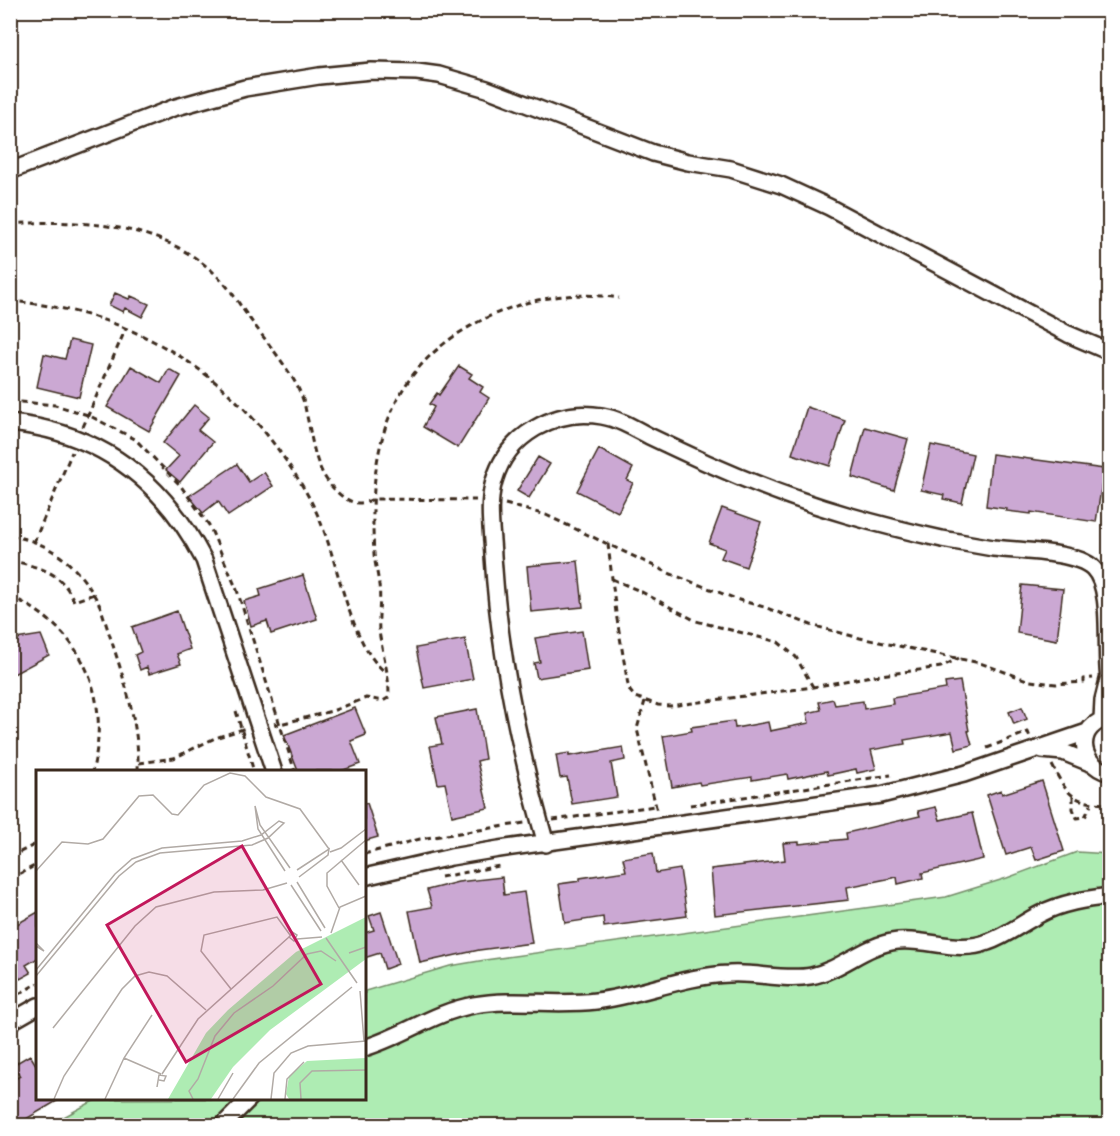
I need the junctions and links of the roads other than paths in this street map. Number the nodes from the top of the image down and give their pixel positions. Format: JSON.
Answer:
{"nodes":[{"id":1,"x":10,"y":171,"type":"edge"},
{"id":2,"x":1110,"y":352,"type":"edge"},
{"id":3,"x":10,"y":423,"type":"edge"},
{"id":4,"x":1109,"y":681,"type":"edge"},
{"id":5,"x":1106,"y":718,"type":"edge"},
{"id":6,"x":1087,"y":732,"type":"junction"},
{"id":7,"x":1040,"y":750,"type":"junction"},
{"id":8,"x":1090,"y":763,"type":"junction"},
{"id":9,"x":274,"y":770,"type":"edge"},
{"id":10,"x":1110,"y":773,"type":"edge"},
{"id":11,"x":546,"y":844,"type":"junction"},
{"id":12,"x":366,"y":877,"type":"edge"},
{"id":13,"x":1110,"y":896,"type":"edge"},
{"id":14,"x":36,"y":1007,"type":"edge"},
{"id":15,"x":10,"y":1022,"type":"edge"},
{"id":16,"x":366,"y":1047,"type":"edge"},
{"id":17,"x":248,"y":1100,"type":"edge"},
{"id":18,"x":222,"y":1125,"type":"edge"}],
"edges":[{"from":1,"to":2,"type":"street"},
{"from":3,"to":9,"type":"street"},
{"from":4,"to":5,"type":"street"},
{"from":4,"to":11,"type":"street"},
{"from":5,"to":6,"type":"street"},
{"from":6,"to":7,"type":"street"},
{"from":6,"to":8,"type":"street"},
{"from":7,"to":8,"type":"street"},
{"from":7,"to":11,"type":"street"},
{"from":8,"to":10,"type":"street"},
{"from":11,"to":12,"type":"street"},
{"from":13,"to":16,"type":"street"},
{"from":14,"to":15,"type":"street"},
{"from":17,"to":18,"type":"street"}]}
